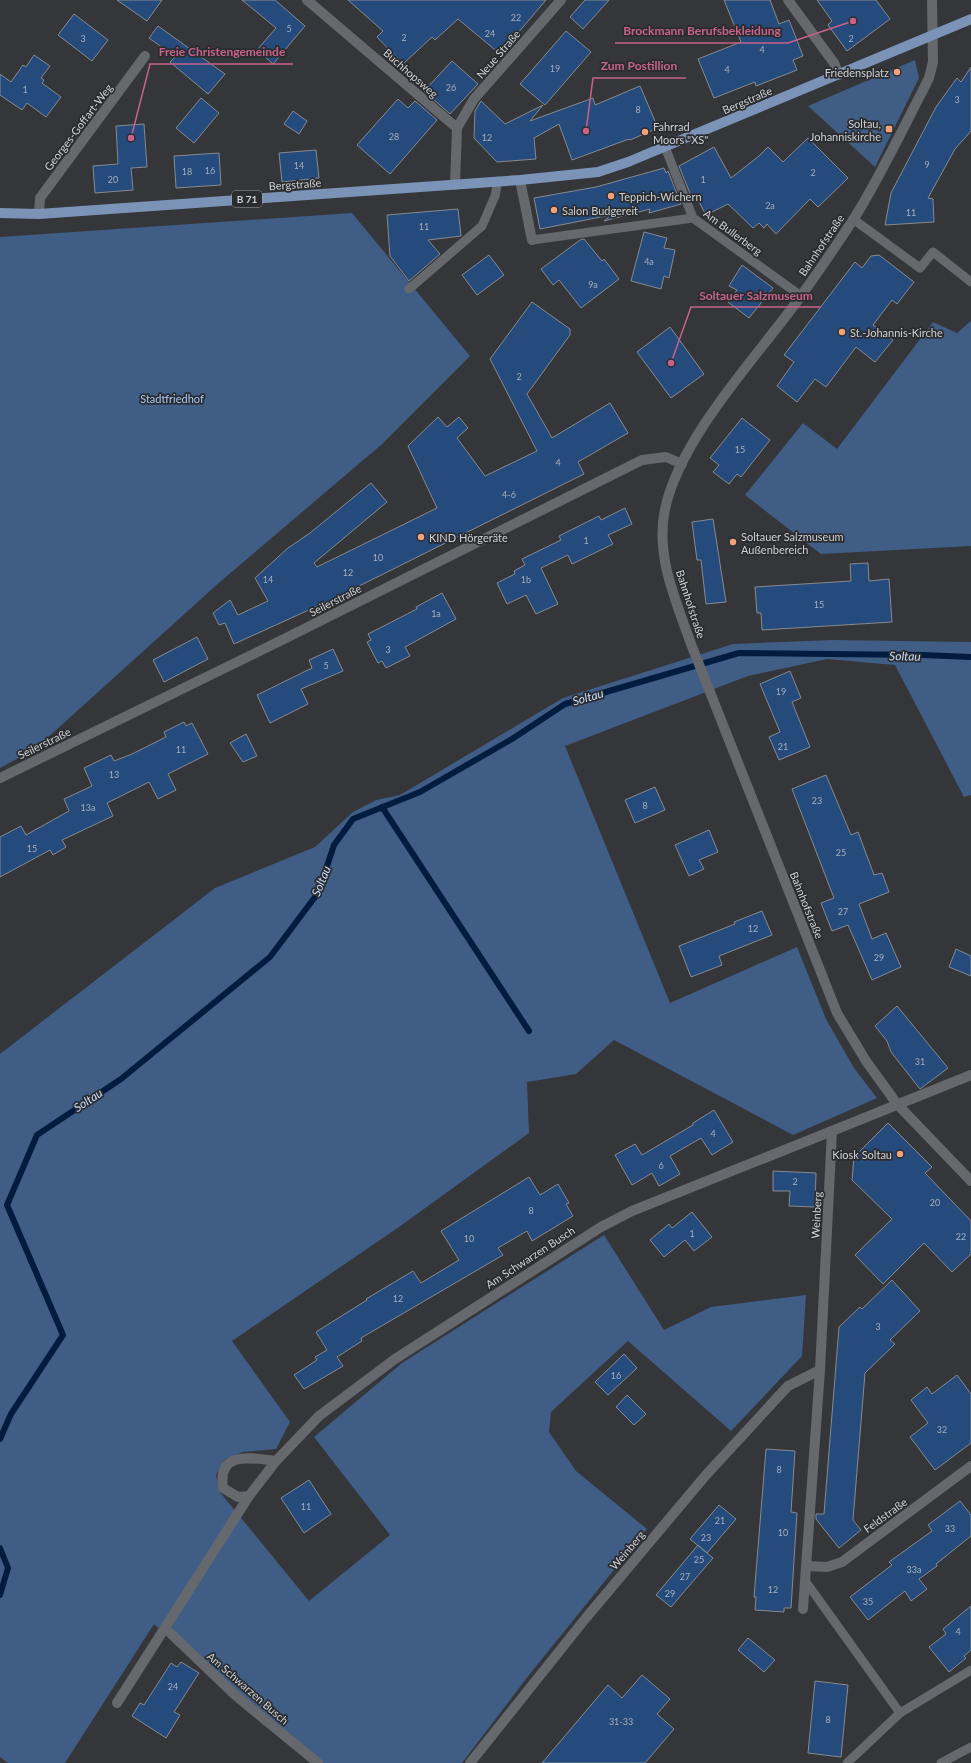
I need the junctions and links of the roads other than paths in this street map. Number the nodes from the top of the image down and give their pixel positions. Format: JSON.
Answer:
{"nodes":[{"id":1,"x":307,"y":0,"type":"edge"},
{"id":2,"x":561,"y":0,"type":"edge"},
{"id":3,"x":788,"y":0,"type":"edge"},
{"id":4,"x":932,"y":0,"type":"edge"},
{"id":5,"x":971,"y":19,"type":"edge"},
{"id":6,"x":932,"y":36,"type":"junction"},
{"id":7,"x":146,"y":56,"type":"dead end"},
{"id":8,"x":839,"y":75,"type":"junction"},
{"id":9,"x":457,"y":128,"type":"junction"},
{"id":10,"x":665,"y":147,"type":"junction"},
{"id":11,"x":520,"y":180,"type":"junction"},
{"id":12,"x":498,"y":181,"type":"junction"},
{"id":13,"x":455,"y":184,"type":"junction"},
{"id":14,"x":0,"y":214,"type":"edge"},
{"id":15,"x":40,"y":214,"type":"junction"},
{"id":16,"x":693,"y":218,"type":"junction"},
{"id":17,"x":853,"y":219,"type":"junction"},
{"id":18,"x":532,"y":240,"type":"joint"},
{"id":19,"x":971,"y":282,"type":"edge"},
{"id":20,"x":409,"y":288,"type":"dead end"},
{"id":21,"x":801,"y":296,"type":"junction"},
{"id":22,"x":682,"y":464,"type":"junction"},
{"id":23,"x":0,"y":778,"type":"edge"},
{"id":24,"x":971,"y":1075,"type":"edge"},
{"id":25,"x":898,"y":1104,"type":"junction"},
{"id":26,"x":832,"y":1131,"type":"junction"},
{"id":27,"x":971,"y":1181,"type":"edge"},
{"id":28,"x":820,"y":1370,"type":"junction"},
{"id":29,"x":276,"y":1460,"type":"junction"},
{"id":30,"x":971,"y":1466,"type":"edge"},
{"id":31,"x":249,"y":1496,"type":"junction"},
{"id":32,"x":807,"y":1566,"type":"junction"},
{"id":33,"x":806,"y":1582,"type":"junction"},
{"id":34,"x":803,"y":1609,"type":"dead end"},
{"id":35,"x":164,"y":1628,"type":"junction"},
{"id":36,"x":971,"y":1670,"type":"edge"},
{"id":37,"x":117,"y":1703,"type":"dead end"},
{"id":38,"x":900,"y":1714,"type":"junction"},
{"id":39,"x":971,"y":1747,"type":"edge"},
{"id":40,"x":318,"y":1763,"type":"edge"},
{"id":41,"x":470,"y":1763,"type":"edge"},
{"id":42,"x":847,"y":1763,"type":"edge"},
{"id":43,"x":942,"y":1763,"type":"edge"}],
"edges":[{"from":1,"to":9,"type":"street","name":"Buchhopsweg"},
{"from":2,"to":9,"type":"street","name":"Neue Straße"},
{"from":3,"to":8,"type":"street"},
{"from":4,"to":6,"type":"street","name":"Bahnhofstraße"},
{"from":5,"to":6,"type":"main road","number":"B 71"},
{"from":6,"to":8,"type":"main road","name":"Bergstraße","number":"B 71"},
{"from":6,"to":17,"type":"street","name":"Bahnhofstraße"},
{"from":7,"to":15,"type":"street","name":"Georges-Goffart-Weg"},
{"from":8,"to":10,"type":"main road","name":"Bergstraße","number":"B 71"},
{"from":9,"to":13,"type":"street"},
{"from":10,"to":11,"type":"main road","name":"Bergstraße","number":"B 71"},
{"from":10,"to":16,"type":"lane","name":"Am Bullerberg"},
{"from":11,"to":12,"type":"main road","name":"Bergstraße","number":"B 71"},
{"from":11,"to":18,"type":"street"},
{"from":12,"to":13,"type":"main road","name":"Bergstraße","number":"B 71"},
{"from":12,"to":20,"type":"lane"},
{"from":13,"to":15,"type":"main road","name":"Bergstraße","number":"B 71"},
{"from":14,"to":15,"type":"main road","name":"Bergstraße","number":"B 71"},
{"from":16,"to":18,"type":"lane"},
{"from":16,"to":21,"type":"lane","name":"Am Bullerberg"},
{"from":17,"to":19,"type":"lane"},
{"from":17,"to":21,"type":"street","name":"Bahnhofstraße"},
{"from":21,"to":22,"type":"street","name":"Bahnhofstraße"},
{"from":22,"to":23,"type":"street","name":"Seilerstraße"},
{"from":22,"to":25,"type":"street","name":"Bahnhofstraße"},
{"from":24,"to":25,"type":"street"},
{"from":25,"to":26,"type":"street"},
{"from":25,"to":27,"type":"street","name":"Bahnhofstraße"},
{"from":26,"to":28,"type":"street","name":"Weinberg"},
{"from":26,"to":29,"type":"street","name":"Am Schwarzen Busch"},
{"from":28,"to":32,"type":"street","name":"Weinberg"},
{"from":28,"to":41,"type":"street","name":"Weinberg"},
{"from":29,"to":31,"type":"street","name":"Am Schwarzen Busch"},
{"from":29,"to":31,"type":"street"},
{"from":30,"to":32,"type":"street","name":"Feldstraße"},
{"from":31,"to":35,"type":"street","name":"Am Schwarzen Busch"},
{"from":32,"to":33,"type":"street","name":"Weinberg"},
{"from":33,"to":34,"type":"street","name":"Weinberg"},
{"from":33,"to":38,"type":"lane"},
{"from":35,"to":37,"type":"street","name":"Am Schwarzen Busch"},
{"from":35,"to":40,"type":"street","name":"Am Schwarzen Busch"},
{"from":36,"to":38,"type":"lane"},
{"from":38,"to":42,"type":"lane"},
{"from":39,"to":43,"type":"lane"}]}
